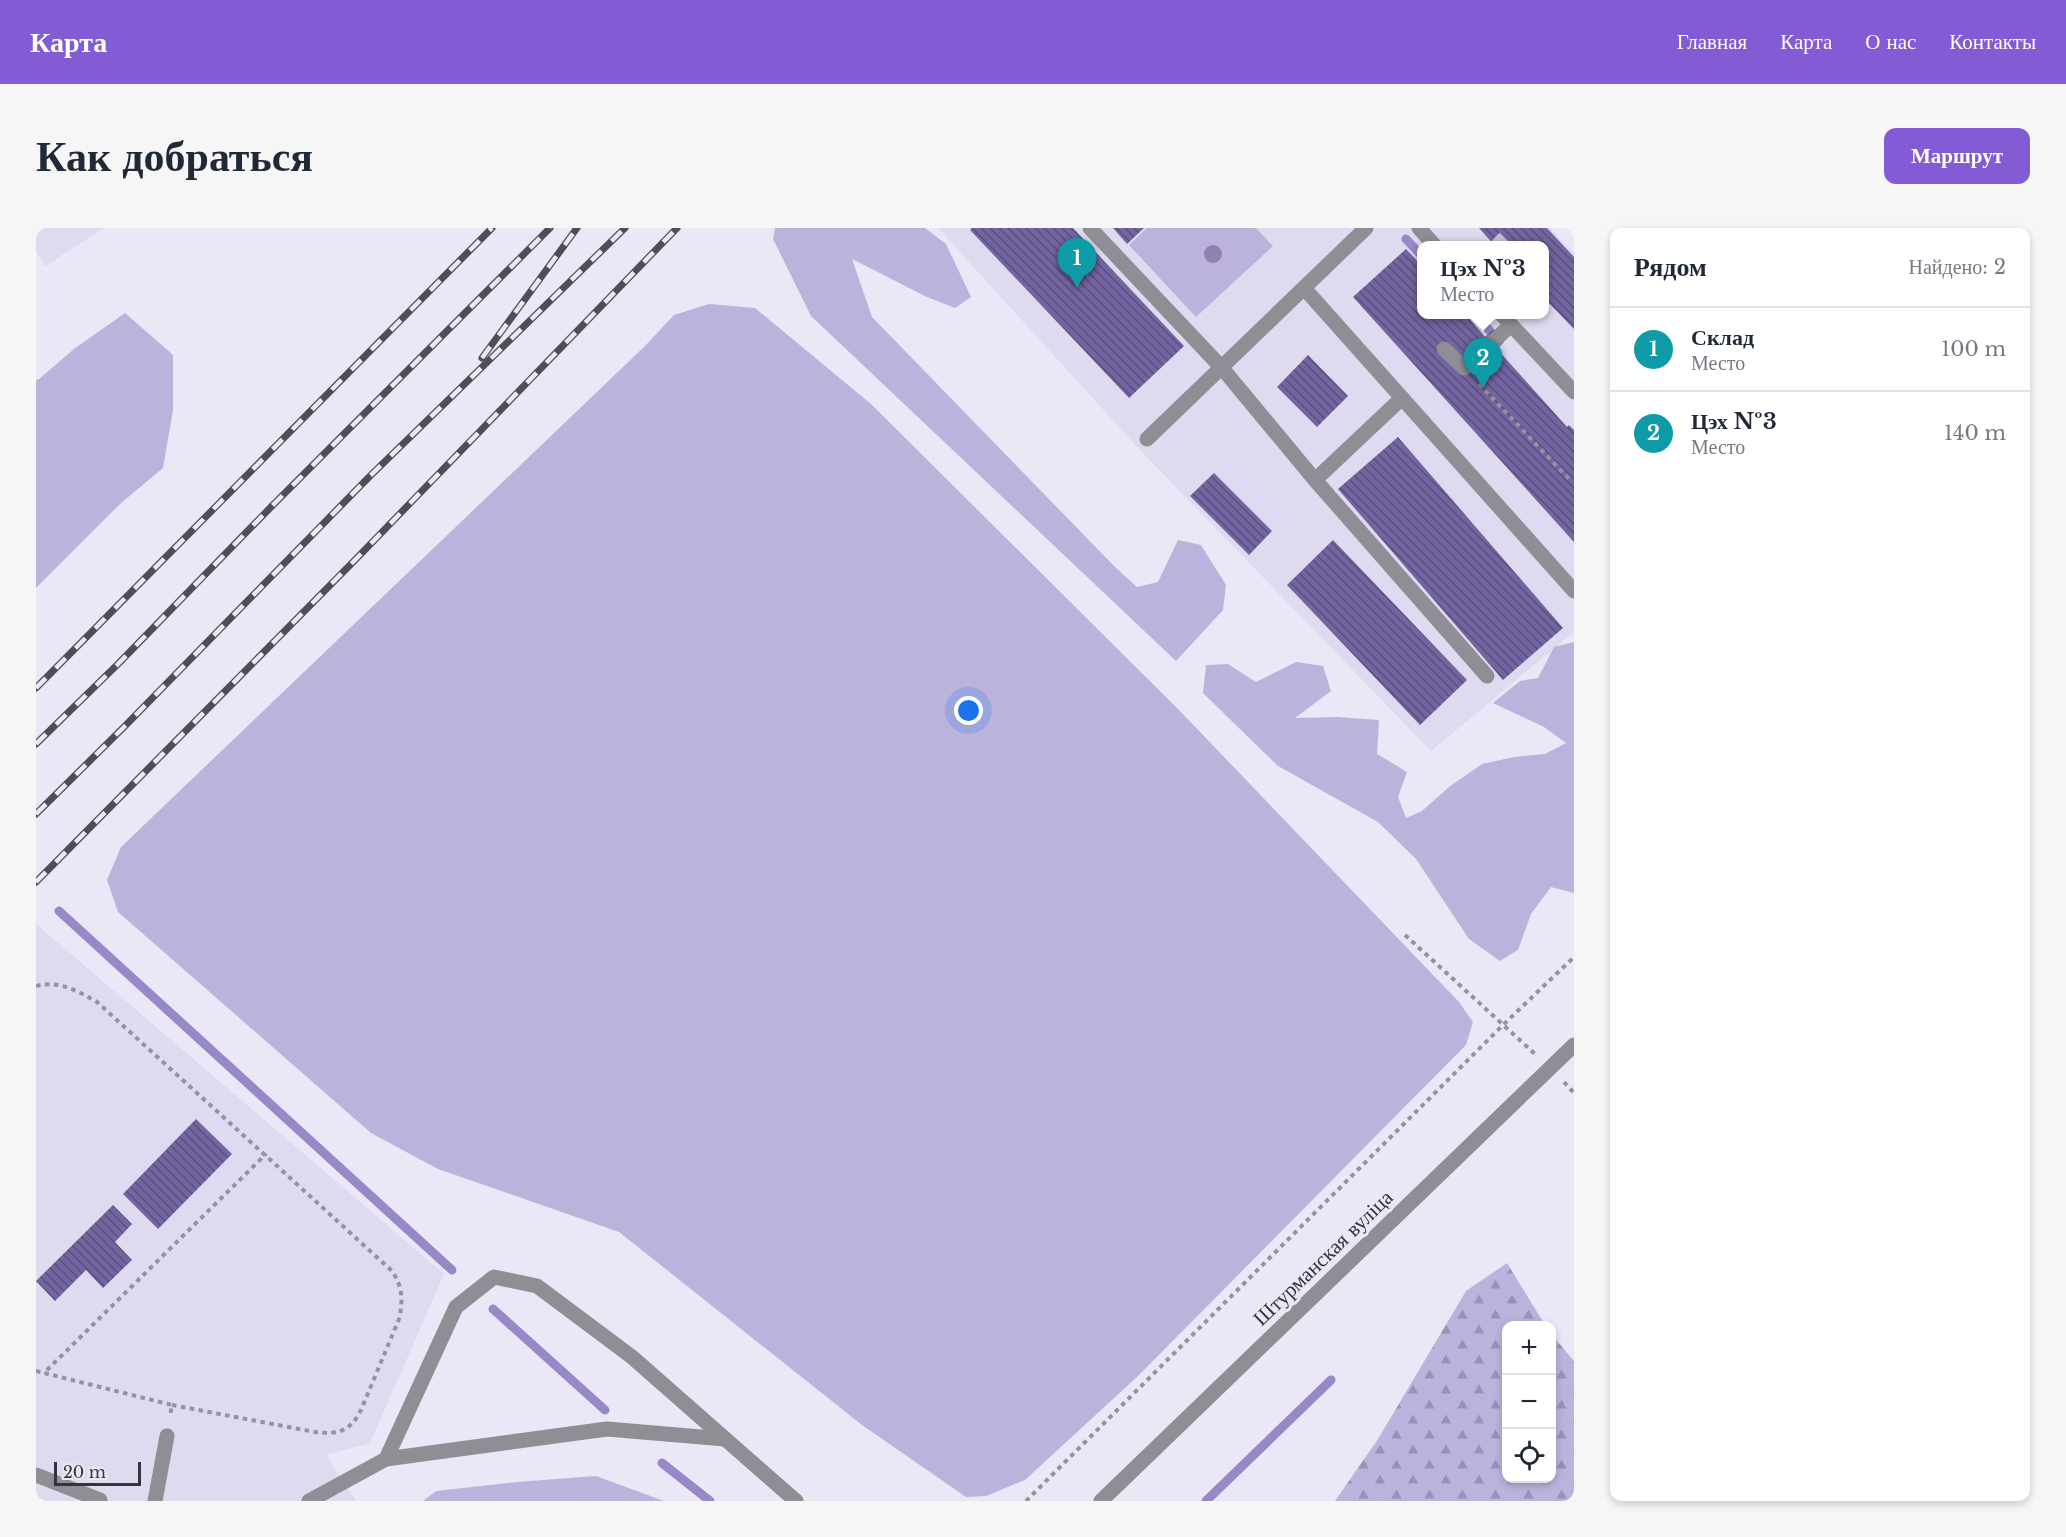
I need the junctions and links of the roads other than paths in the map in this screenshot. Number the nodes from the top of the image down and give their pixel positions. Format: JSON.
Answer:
{"nodes":[{"id":1,"x":1090,"y":228,"type":"edge"},
{"id":2,"x":1366,"y":228,"type":"edge"},
{"id":3,"x":1419,"y":228,"type":"edge"},
{"id":4,"x":1431,"y":241,"type":"edge"},
{"id":5,"x":1304,"y":288,"type":"junction"},
{"id":6,"x":1506,"y":320,"type":"edge"},
{"id":7,"x":1444,"y":349,"type":"dead end"},
{"id":8,"x":1222,"y":368,"type":"junction"},
{"id":9,"x":1574,"y":392,"type":"edge"},
{"id":10,"x":1402,"y":398,"type":"junction"},
{"id":11,"x":1147,"y":439,"type":"dead end"},
{"id":12,"x":1315,"y":480,"type":"junction"},
{"id":13,"x":1574,"y":591,"type":"edge"},
{"id":14,"x":1487,"y":676,"type":"dead end"},
{"id":15,"x":1574,"y":1045,"type":"edge"},
{"id":16,"x":167,"y":1436,"type":"road end"},
{"id":17,"x":725,"y":1438,"type":"junction"},
{"id":18,"x":386,"y":1458,"type":"junction"},
{"id":19,"x":36,"y":1475,"type":"edge"},
{"id":20,"x":103,"y":1501,"type":"edge"},
{"id":21,"x":155,"y":1501,"type":"edge"},
{"id":22,"x":309,"y":1501,"type":"edge"},
{"id":23,"x":796,"y":1501,"type":"edge"},
{"id":24,"x":1101,"y":1501,"type":"edge"}],
"edges":[{"from":1,"to":8,"type":"street"},
{"from":2,"to":5,"type":"street"},
{"from":3,"to":4,"type":"street"},
{"from":5,"to":8,"type":"street"},
{"from":5,"to":10,"type":"street"},
{"from":6,"to":7,"type":"street"},
{"from":6,"to":9,"type":"street"},
{"from":8,"to":11,"type":"street"},
{"from":8,"to":12,"type":"street"},
{"from":10,"to":12,"type":"street"},
{"from":10,"to":13,"type":"street"},
{"from":12,"to":14,"type":"street"},
{"from":15,"to":24,"type":"street","name":"Штурманская вуліца"},
{"from":16,"to":21,"type":"street"},
{"from":17,"to":18,"type":"street"},
{"from":17,"to":18,"type":"street"},
{"from":17,"to":23,"type":"street"},
{"from":18,"to":22,"type":"street"},
{"from":19,"to":20,"type":"street"}]}
